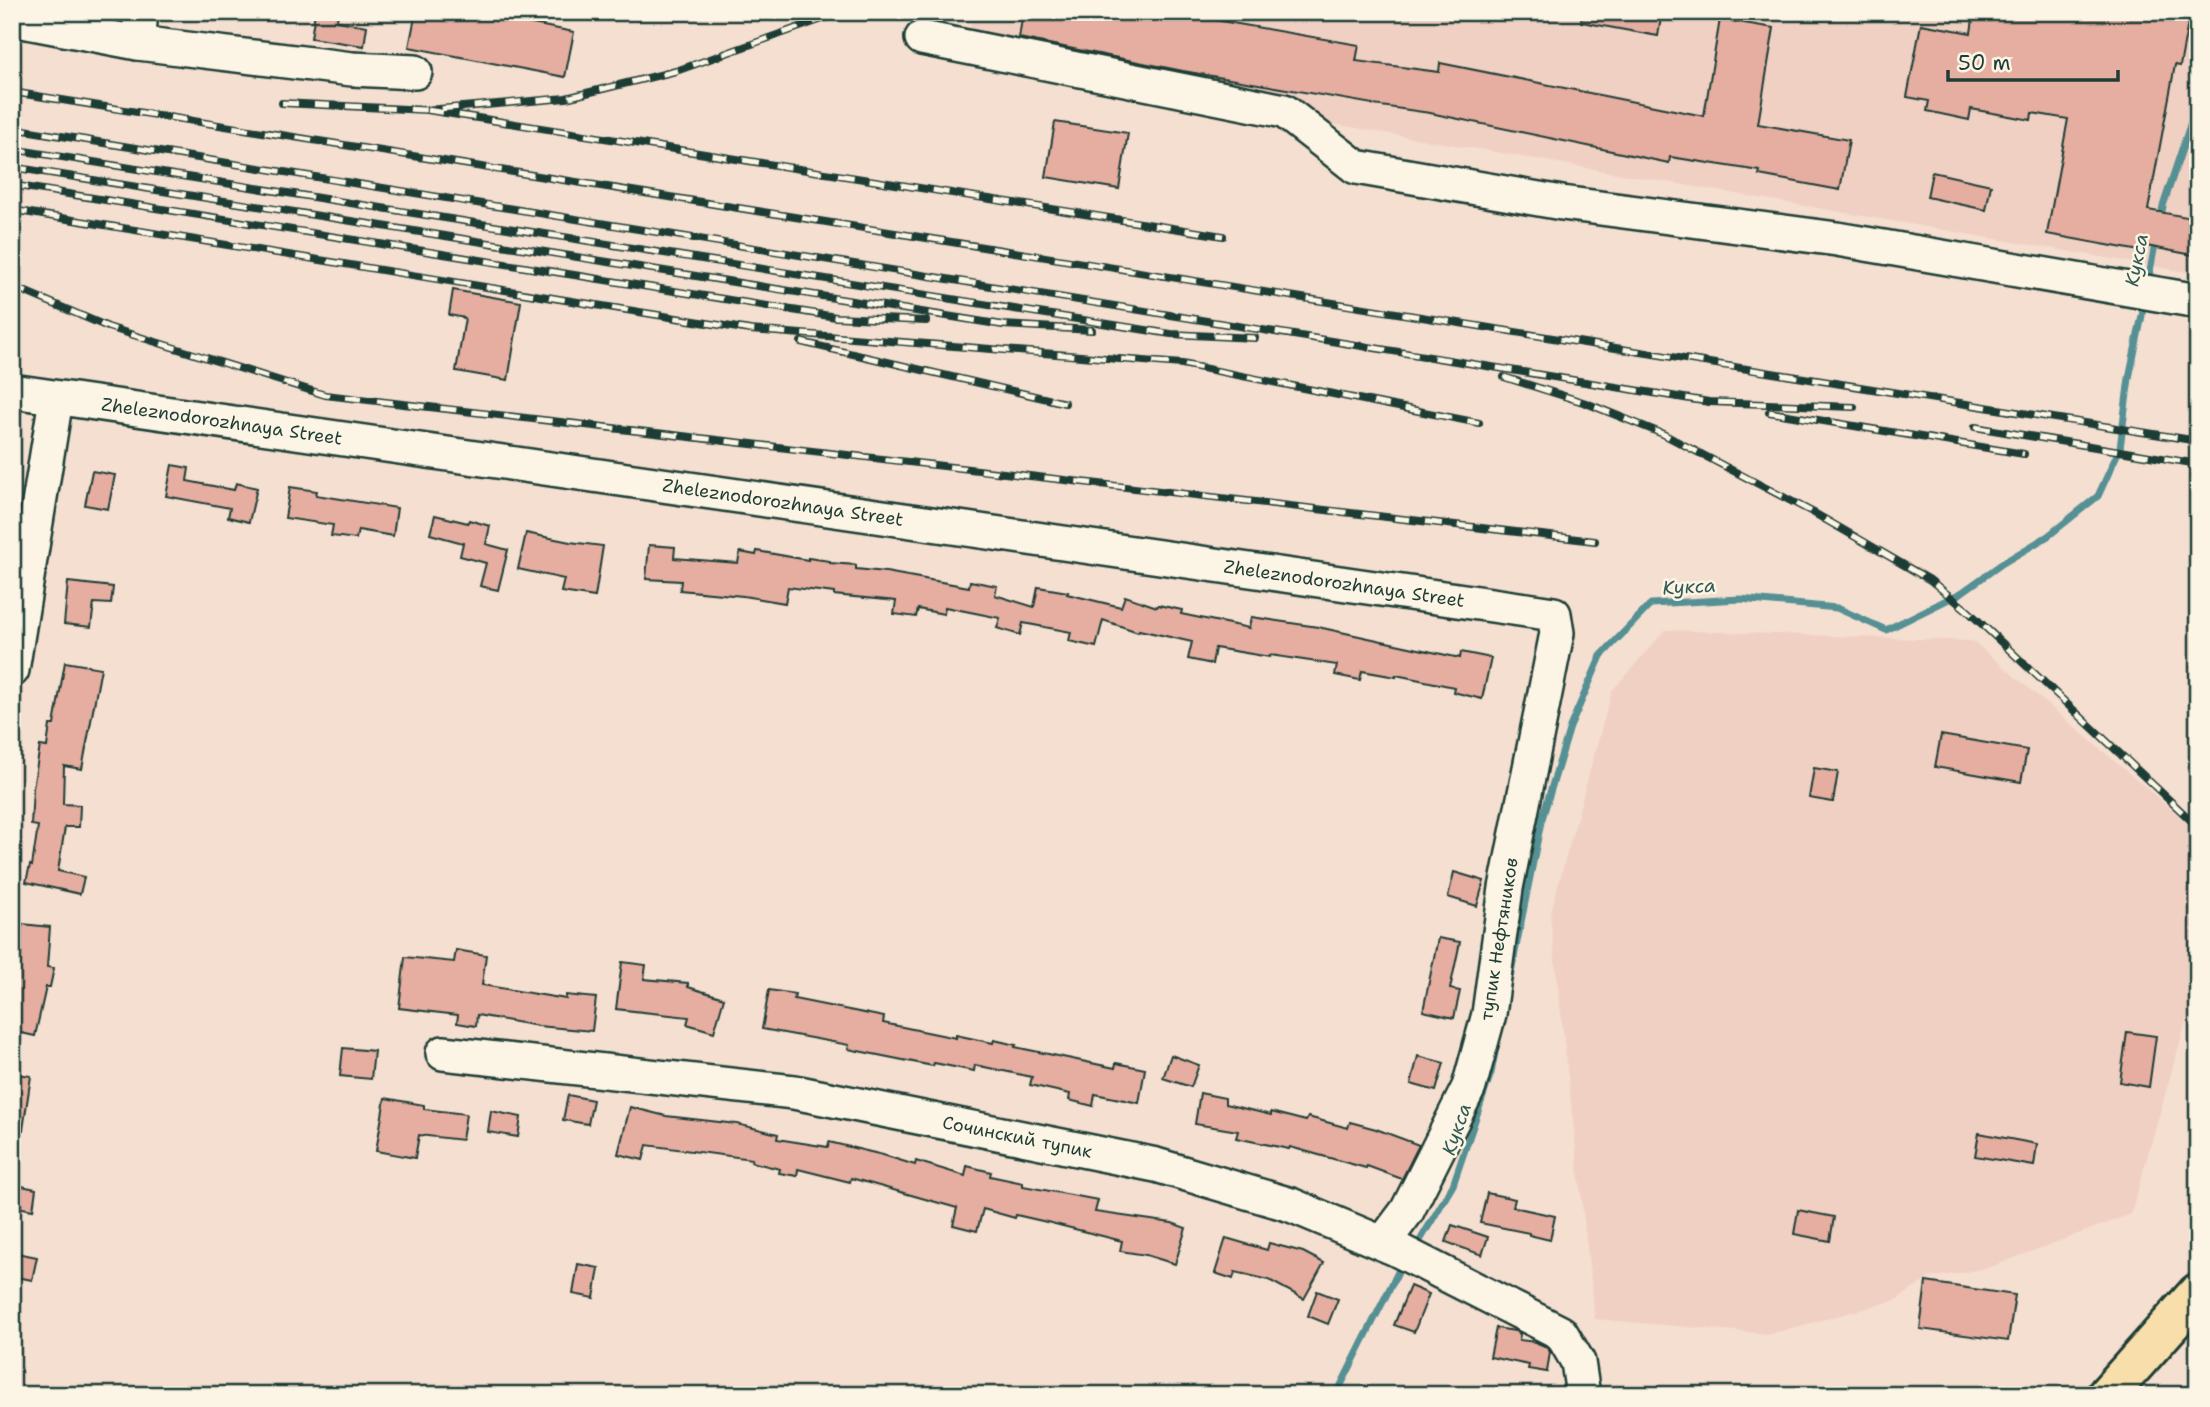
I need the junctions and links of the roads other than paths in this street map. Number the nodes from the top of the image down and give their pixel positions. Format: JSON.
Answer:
{"nodes":[{"id":1,"x":12,"y":19,"type":"edge"},
{"id":2,"x":139,"y":28,"type":"edge"},
{"id":3,"x":922,"y":38,"type":"dead end"},
{"id":4,"x":415,"y":72,"type":"dead end"},
{"id":5,"x":2198,"y":300,"type":"edge"},
{"id":6,"x":12,"y":391,"type":"edge"},
{"id":7,"x":56,"y":399,"type":"junction"},
{"id":8,"x":1554,"y":614,"type":"joint"},
{"id":9,"x":12,"y":670,"type":"edge"},
{"id":10,"x":443,"y":1053,"type":"dead end"},
{"id":11,"x":1400,"y":1251,"type":"junction"},
{"id":12,"x":2198,"y":1293,"type":"edge"},
{"id":13,"x":1583,"y":1395,"type":"edge"},
{"id":14,"x":2108,"y":1395,"type":"edge"}],
"edges":[{"from":1,"to":2,"type":"street"},
{"from":2,"to":4,"type":"street"},
{"from":3,"to":5,"type":"street"},
{"from":6,"to":7,"type":"street","name":"Zheleznodorozhnaya Street"},
{"from":7,"to":8,"type":"street","name":"Zheleznodorozhnaya Street"},
{"from":7,"to":9,"type":"street"},
{"from":8,"to":11,"type":"street","name":"тупик Нефтяников"},
{"from":10,"to":11,"type":"street","name":"Сочинский тупик"},
{"from":11,"to":13,"type":"street","name":"Сочинский тупик"},
{"from":12,"to":14,"type":"main road"}]}
